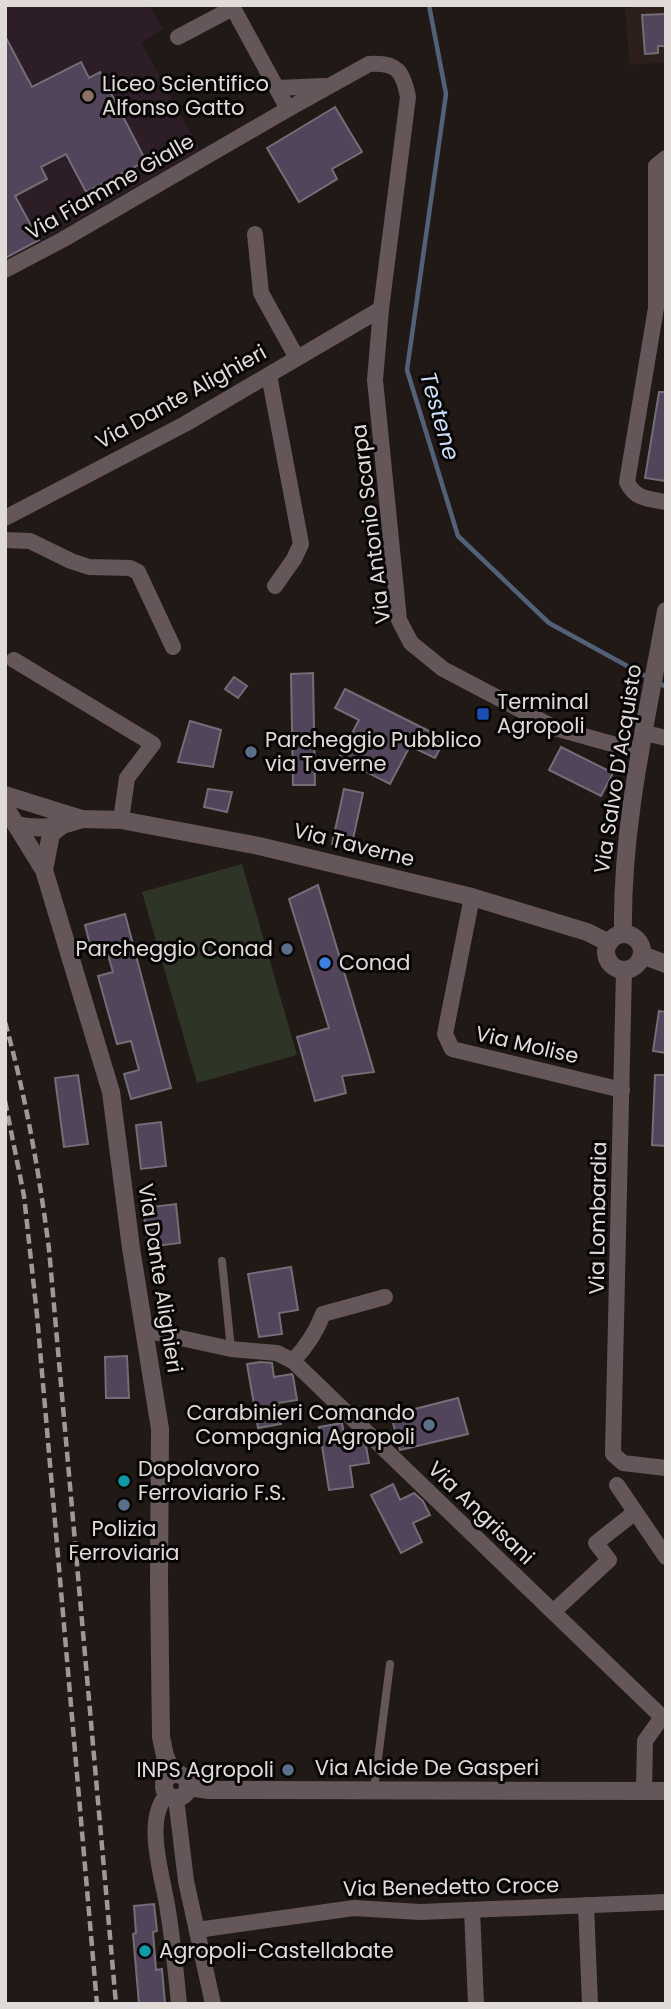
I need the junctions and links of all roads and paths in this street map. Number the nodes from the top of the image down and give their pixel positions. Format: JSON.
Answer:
{"nodes":[{"id":1,"x":178,"y":37,"type":"dead end"},
{"id":2,"x":330,"y":86,"type":"junction"},
{"id":3,"x":277,"y":88,"type":"junction"},
{"id":4,"x":288,"y":109,"type":"junction"},
{"id":5,"x":666,"y":158,"type":"edge"},
{"id":6,"x":255,"y":234,"type":"dead end"},
{"id":7,"x":5,"y":270,"type":"edge"},
{"id":8,"x":381,"y":309,"type":"junction"},
{"id":9,"x":297,"y":358,"type":"junction"},
{"id":10,"x":269,"y":374,"type":"junction"},
{"id":11,"x":666,"y":502,"type":"edge"},
{"id":12,"x":5,"y":518,"type":"edge"},
{"id":13,"x":5,"y":540,"type":"edge"},
{"id":14,"x":275,"y":586,"type":"dead end"},
{"id":15,"x":666,"y":611,"type":"edge"},
{"id":16,"x":173,"y":647,"type":"dead end"},
{"id":17,"x":14,"y":660,"type":"dead end"},
{"id":18,"x":645,"y":731,"type":"junction"},
{"id":19,"x":666,"y":738,"type":"edge"},
{"id":20,"x":642,"y":752,"type":"junction"},
{"id":21,"x":5,"y":795,"type":"edge"},
{"id":22,"x":5,"y":807,"type":"edge"},
{"id":23,"x":52,"y":810,"type":"junction"},
{"id":24,"x":82,"y":819,"type":"junction"},
{"id":25,"x":121,"y":820,"type":"junction"},
{"id":26,"x":16,"y":825,"type":"junction"},
{"id":27,"x":61,"y":826,"type":"junction"},
{"id":28,"x":44,"y":870,"type":"junction"},
{"id":29,"x":472,"y":897,"type":"junction"},
{"id":30,"x":616,"y":938,"type":"junction"},
{"id":31,"x":642,"y":955,"type":"junction"},
{"id":32,"x":666,"y":964,"type":"edge"},
{"id":33,"x":624,"y":970,"type":"junction"},
{"id":34,"x":622,"y":1090,"type":"junction"},
{"id":35,"x":222,"y":1261,"type":"dead end"},
{"id":36,"x":385,"y":1297,"type":"dead end"},
{"id":37,"x":144,"y":1330,"type":"junction"},
{"id":38,"x":231,"y":1349,"type":"junction"},
{"id":39,"x":293,"y":1361,"type":"junction"},
{"id":40,"x":666,"y":1468,"type":"edge"},
{"id":41,"x":617,"y":1485,"type":"dead end"},
{"id":42,"x":634,"y":1513,"type":"junction"},
{"id":43,"x":666,"y":1558,"type":"edge"},
{"id":44,"x":553,"y":1612,"type":"junction"},
{"id":45,"x":390,"y":1664,"type":"dead end"},
{"id":46,"x":374,"y":1790,"type":"junction"},
{"id":47,"x":644,"y":1791,"type":"junction"},
{"id":48,"x":666,"y":1791,"type":"edge"},
{"id":49,"x":178,"y":1793,"type":"junction"},
{"id":50,"x":666,"y":1902,"type":"edge"},
{"id":51,"x":586,"y":1905,"type":"junction"},
{"id":52,"x":472,"y":1910,"type":"junction"},
{"id":53,"x":197,"y":1930,"type":"junction"},
{"id":54,"x":179,"y":2004,"type":"edge"},
{"id":55,"x":214,"y":2004,"type":"edge"},
{"id":56,"x":476,"y":2004,"type":"edge"},
{"id":57,"x":590,"y":2004,"type":"edge"}],
"edges":[{"from":1,"to":3,"type":"street"},
{"from":2,"to":3,"type":"street"},
{"from":2,"to":4,"type":"street","name":"Via Antonio Scarpa"},
{"from":2,"to":8,"type":"street","name":"Via Antonio Scarpa"},
{"from":3,"to":4,"type":"street"},
{"from":4,"to":7,"type":"street","name":"Via Fiamme Gialle"},
{"from":5,"to":11,"type":"street"},
{"from":6,"to":9,"type":"street","name":"Via Dante Alighieri"},
{"from":8,"to":9,"type":"street"},
{"from":8,"to":20,"type":"street","name":"Via Antonio Scarpa"},
{"from":9,"to":10,"type":"street","name":"Via Dante Alighieri"},
{"from":10,"to":12,"type":"street","name":"Via Dante Alighieri"},
{"from":10,"to":14,"type":"street"},
{"from":13,"to":16,"type":"street"},
{"from":15,"to":18,"type":"street","name":"Via Salvo D'Acquisto"},
{"from":17,"to":25,"type":"street"},
{"from":18,"to":19,"type":"street"},
{"from":18,"to":20,"type":"street","name":"Via Salvo D'Acquisto"},
{"from":20,"to":30,"type":"street","name":"Via Salvo D'Acquisto"},
{"from":21,"to":23,"type":"street","name":"Via Taverne"},
{"from":22,"to":26,"type":"street","name":"Via Dante Alighieri"},
{"from":23,"to":24,"type":"street","name":"Via Taverne"},
{"from":23,"to":26,"type":"street"},
{"from":24,"to":25,"type":"street","name":"Via Taverne"},
{"from":24,"to":27,"type":"street","name":"Via Taverne"},
{"from":25,"to":29,"type":"street","name":"Via Taverne"},
{"from":26,"to":27,"type":"street","name":"Via Taverne"},
{"from":26,"to":28,"type":"street","name":"Via Dante Alighieri"},
{"from":27,"to":28,"type":"street"},
{"from":28,"to":37,"type":"street","name":"Via Dante Alighieri"},
{"from":29,"to":30,"type":"street","name":"Via Taverne"},
{"from":29,"to":34,"type":"street","name":"Via Molise"},
{"from":30,"to":31,"type":"street"},
{"from":30,"to":33,"type":"street"},
{"from":31,"to":32,"type":"street"},
{"from":31,"to":33,"type":"street"},
{"from":33,"to":34,"type":"street","name":"Via Lombardia"},
{"from":34,"to":40,"type":"street","name":"Via Lombardia"},
{"from":35,"to":38,"type":"lane"},
{"from":36,"to":39,"type":"street"},
{"from":37,"to":38,"type":"street","name":"Via Angrisani"},
{"from":37,"to":49,"type":"street","name":"Via Dante Alighieri"},
{"from":38,"to":39,"type":"street","name":"Via Angrisani"},
{"from":39,"to":44,"type":"street","name":"Via Angrisani"},
{"from":41,"to":42,"type":"street"},
{"from":42,"to":43,"type":"street"},
{"from":42,"to":44,"type":"street"},
{"from":44,"to":47,"type":"street","name":"Via Angrisani"},
{"from":45,"to":46,"type":"lane"},
{"from":46,"to":47,"type":"street","name":"Via Alcide De Gasperi"},
{"from":46,"to":49,"type":"street","name":"Via Alcide De Gasperi"},
{"from":47,"to":48,"type":"street","name":"Via Alcide De Gasperi"},
{"from":49,"to":53,"type":"street"},
{"from":49,"to":54,"type":"street"},
{"from":50,"to":51,"type":"street","name":"Via Benedetto Croce"},
{"from":51,"to":52,"type":"street","name":"Via Benedetto Croce"},
{"from":51,"to":57,"type":"street"},
{"from":52,"to":53,"type":"street","name":"Via Benedetto Croce"},
{"from":52,"to":56,"type":"street"},
{"from":53,"to":55,"type":"street"}]}
